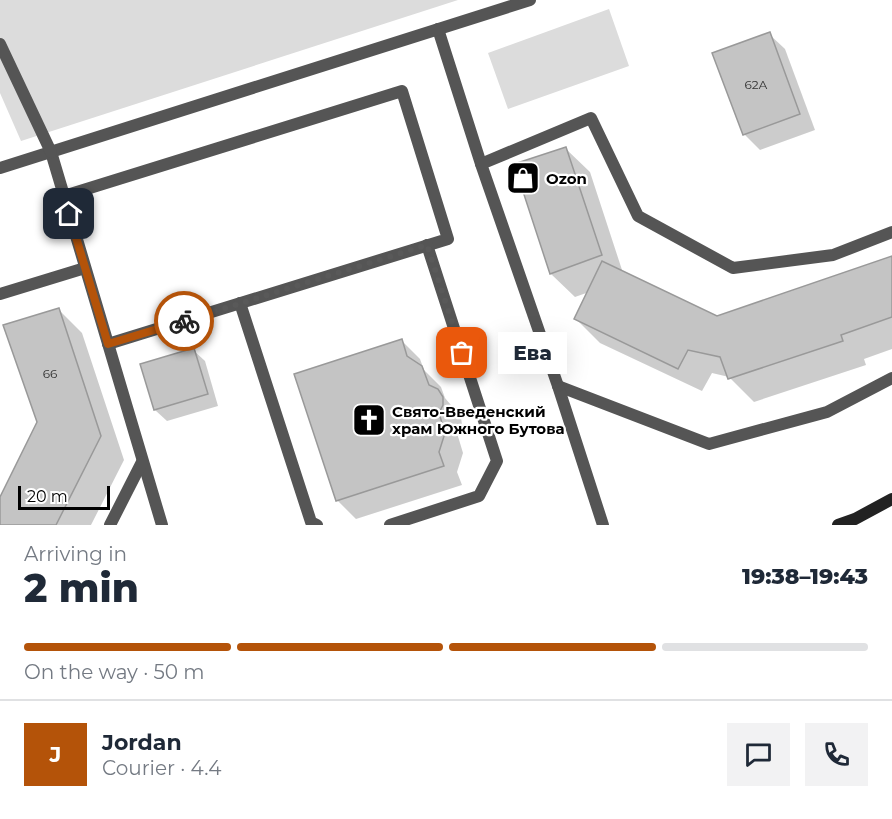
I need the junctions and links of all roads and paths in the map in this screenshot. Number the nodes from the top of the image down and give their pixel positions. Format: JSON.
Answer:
{"nodes":[{"id":1,"x":530,"y":0,"type":"edge"},
{"id":2,"x":438,"y":29,"type":"junction"},
{"id":3,"x":0,"y":44,"type":"edge"},
{"id":4,"x":51,"y":152,"type":"junction"},
{"id":5,"x":481,"y":164,"type":"junction"},
{"id":6,"x":0,"y":168,"type":"edge"},
{"id":7,"x":64,"y":196,"type":"junction"},
{"id":8,"x":892,"y":232,"type":"edge"},
{"id":9,"x":427,"y":245,"type":"junction"},
{"id":10,"x":85,"y":268,"type":"junction"},
{"id":11,"x":0,"y":294,"type":"edge"},
{"id":12,"x":240,"y":303,"type":"junction"},
{"id":13,"x":108,"y":344,"type":"junction"},
{"id":14,"x":892,"y":378,"type":"edge"},
{"id":15,"x":558,"y":386,"type":"junction"},
{"id":16,"x":142,"y":462,"type":"junction"},
{"id":17,"x":892,"y":499,"type":"edge"},
{"id":18,"x":856,"y":522,"type":"edge"},
{"id":19,"x":110,"y":525,"type":"edge"},
{"id":20,"x":162,"y":525,"type":"edge"},
{"id":21,"x":317,"y":525,"type":"edge"},
{"id":22,"x":390,"y":525,"type":"edge"},
{"id":23,"x":603,"y":525,"type":"edge"},
{"id":24,"x":838,"y":525,"type":"edge"}],
"edges":[{"from":1,"to":2,"type":"street"},
{"from":2,"to":4,"type":"street"},
{"from":2,"to":5,"type":"street"},
{"from":3,"to":4,"type":"street"},
{"from":4,"to":6,"type":"street"},
{"from":4,"to":7,"type":"street"},
{"from":5,"to":8,"type":"street"},
{"from":5,"to":15,"type":"street"},
{"from":7,"to":9,"type":"street"},
{"from":7,"to":10,"type":"street"},
{"from":9,"to":12,"type":"street"},
{"from":9,"to":22,"type":"street"},
{"from":10,"to":11,"type":"street"},
{"from":10,"to":13,"type":"street"},
{"from":12,"to":13,"type":"street"},
{"from":12,"to":21,"type":"street"},
{"from":13,"to":16,"type":"street"},
{"from":14,"to":15,"type":"street"},
{"from":15,"to":23,"type":"street"},
{"from":16,"to":19,"type":"street"},
{"from":16,"to":20,"type":"street"},
{"from":17,"to":18,"type":"street"},
{"from":18,"to":24,"type":"street"}]}
